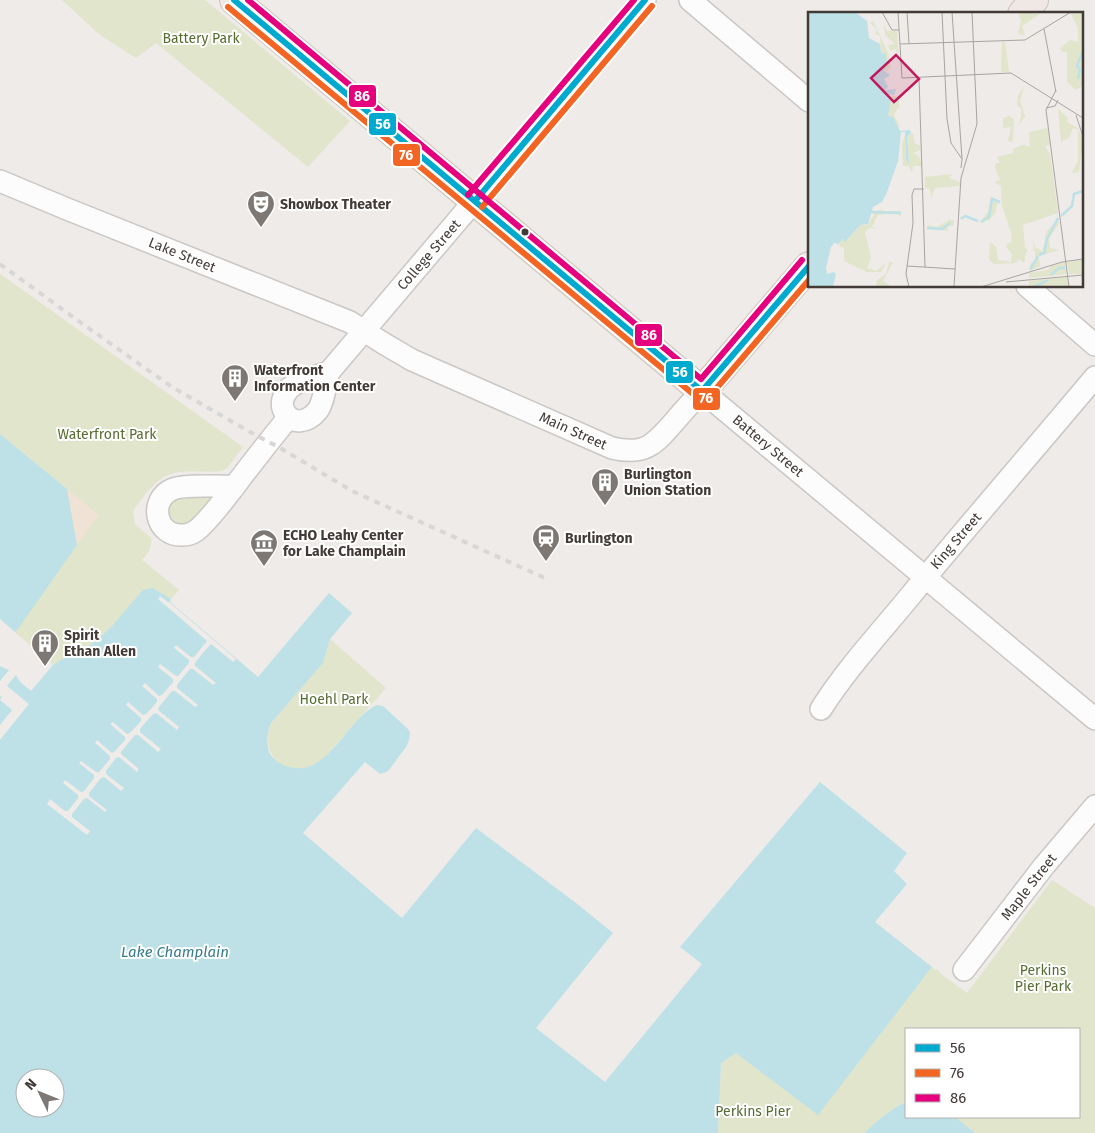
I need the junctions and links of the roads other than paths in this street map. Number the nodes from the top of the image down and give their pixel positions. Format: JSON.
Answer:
{"nodes":[{"id":1,"x":234,"y":0,"type":"edge"},
{"id":2,"x":645,"y":0,"type":"edge"},
{"id":3,"x":690,"y":0,"type":"edge"},
{"id":4,"x":1034,"y":0,"type":"edge"},
{"id":5,"x":1024,"y":12,"type":"edge"},
{"id":6,"x":808,"y":99,"type":"edge"},
{"id":7,"x":0,"y":181,"type":"edge"},
{"id":8,"x":475,"y":200,"type":"junction"},
{"id":9,"x":808,"y":267,"type":"edge"},
{"id":10,"x":1029,"y":288,"type":"edge"},
{"id":11,"x":364,"y":331,"type":"junction"},
{"id":12,"x":1095,"y":344,"type":"edge"},
{"id":13,"x":328,"y":372,"type":"junction"},
{"id":14,"x":1095,"y":377,"type":"edge"},
{"id":15,"x":702,"y":391,"type":"junction"},
{"id":16,"x":288,"y":418,"type":"junction"},
{"id":17,"x":234,"y":486,"type":"dead end"},
{"id":18,"x":925,"y":578,"type":"junction"},
{"id":19,"x":822,"y":709,"type":"dead end"},
{"id":20,"x":1095,"y":719,"type":"edge"},
{"id":21,"x":1095,"y":806,"type":"edge"},
{"id":22,"x":964,"y":970,"type":"dead end"}],
"edges":[{"from":1,"to":8,"type":"main road","name":"Battery Street"},
{"from":2,"to":8,"type":"street","name":"College Street"},
{"from":3,"to":6,"type":"street"},
{"from":4,"to":5,"type":"main road"},
{"from":7,"to":11,"type":"street","name":"Lake Street"},
{"from":8,"to":11,"type":"street","name":"College Street"},
{"from":8,"to":15,"type":"main road","name":"Battery Street"},
{"from":9,"to":15,"type":"main road","name":"Main Street"},
{"from":10,"to":12,"type":"street"},
{"from":11,"to":13,"type":"street","name":"College Street"},
{"from":11,"to":15,"type":"street","name":"Main Street"},
{"from":13,"to":16,"type":"street","name":"College Street"},
{"from":13,"to":16,"type":"street","name":"College Street"},
{"from":14,"to":18,"type":"street","name":"King Street"},
{"from":15,"to":18,"type":"street","name":"Battery Street"},
{"from":16,"to":17,"type":"street"},
{"from":18,"to":19,"type":"street","name":"King Street"},
{"from":18,"to":20,"type":"street","name":"Battery Street"},
{"from":21,"to":22,"type":"street","name":"Maple Street"}]}
